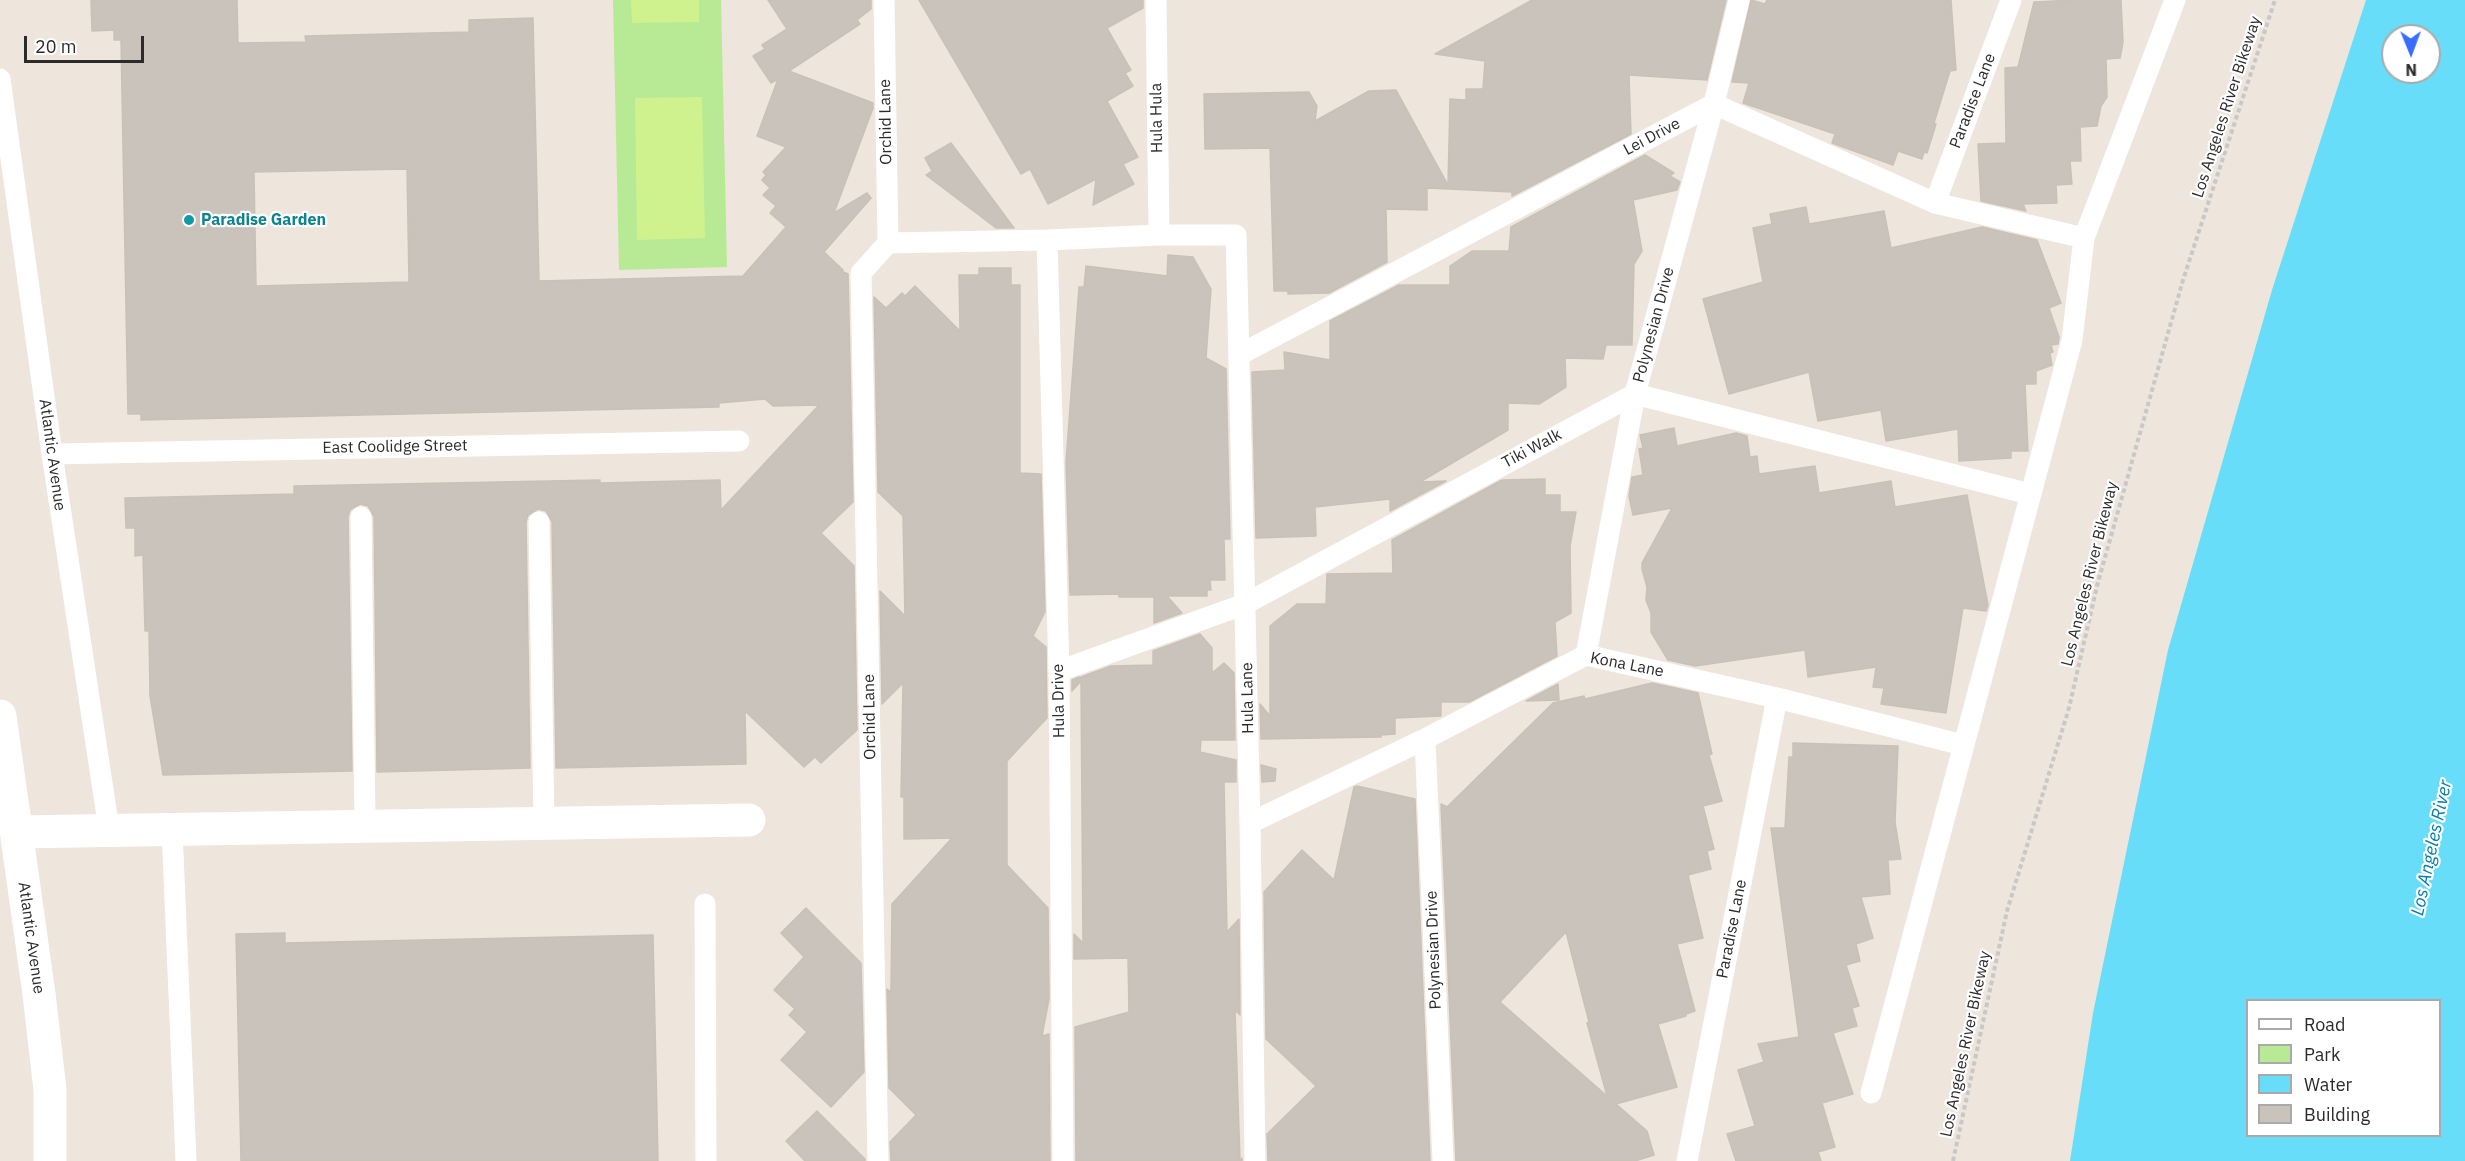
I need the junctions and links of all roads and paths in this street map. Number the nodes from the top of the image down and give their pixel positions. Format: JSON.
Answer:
{"nodes":[{"id":1,"x":884,"y":0,"type":"edge"},
{"id":2,"x":1156,"y":0,"type":"edge"},
{"id":3,"x":1739,"y":0,"type":"edge"},
{"id":4,"x":2011,"y":0,"type":"edge"},
{"id":5,"x":2175,"y":0,"type":"edge"},
{"id":6,"x":2275,"y":0,"type":"edge"},
{"id":7,"x":0,"y":80,"type":"edge"},
{"id":8,"x":1714,"y":104,"type":"junction"},
{"id":9,"x":1935,"y":203,"type":"junction"},
{"id":10,"x":1159,"y":235,"type":"junction"},
{"id":11,"x":2084,"y":238,"type":"junction"},
{"id":12,"x":1047,"y":240,"type":"junction"},
{"id":13,"x":888,"y":243,"type":"junction"},
{"id":14,"x":1239,"y":355,"type":"junction"},
{"id":15,"x":1635,"y":394,"type":"junction"},
{"id":16,"x":739,"y":441,"type":"dead end"},
{"id":17,"x":52,"y":454,"type":"junction"},
{"id":18,"x":2030,"y":494,"type":"junction"},
{"id":19,"x":361,"y":517,"type":"dead end"},
{"id":20,"x":539,"y":522,"type":"dead end"},
{"id":21,"x":1245,"y":604,"type":"junction"},
{"id":22,"x":1586,"y":655,"type":"junction"},
{"id":23,"x":1059,"y":671,"type":"junction"},
{"id":24,"x":1777,"y":698,"type":"junction"},
{"id":25,"x":0,"y":716,"type":"edge"},
{"id":26,"x":1425,"y":739,"type":"junction"},
{"id":27,"x":1963,"y":745,"type":"junction"},
{"id":28,"x":749,"y":820,"type":"dead end"},
{"id":29,"x":544,"y":823,"type":"junction"},
{"id":30,"x":1250,"y":823,"type":"junction"},
{"id":31,"x":366,"y":825,"type":"junction"},
{"id":32,"x":109,"y":829,"type":"junction"},
{"id":33,"x":172,"y":829,"type":"junction"},
{"id":34,"x":17,"y":832,"type":"junction"},
{"id":35,"x":705,"y":904,"type":"dead end"},
{"id":36,"x":1871,"y":1093,"type":"dead end"},
{"id":37,"x":50,"y":1161,"type":"edge"},
{"id":38,"x":186,"y":1161,"type":"edge"},
{"id":39,"x":706,"y":1161,"type":"edge"},
{"id":40,"x":878,"y":1161,"type":"edge"},
{"id":41,"x":1063,"y":1161,"type":"edge"},
{"id":42,"x":1255,"y":1161,"type":"edge"},
{"id":43,"x":1443,"y":1161,"type":"edge"},
{"id":44,"x":1687,"y":1161,"type":"edge"},
{"id":45,"x":1953,"y":1161,"type":"edge"}],
"edges":[{"from":1,"to":13,"type":"lane","name":"Orchid Lane"},
{"from":2,"to":10,"type":"lane","name":"Hula Hula"},
{"from":3,"to":8,"type":"lane","name":"Polynesian Drive"},
{"from":4,"to":9,"type":"lane","name":"Paradise Lane"},
{"from":5,"to":11,"type":"lane"},
{"from":6,"to":45,"type":"path","name":"Los Angeles River Bikeway"},
{"from":7,"to":17,"type":"lane","name":"Atlantic Avenue"},
{"from":8,"to":9,"type":"lane"},
{"from":8,"to":14,"type":"lane","name":"Lei Drive"},
{"from":8,"to":15,"type":"lane","name":"Polynesian Drive"},
{"from":9,"to":11,"type":"lane"},
{"from":10,"to":12,"type":"lane"},
{"from":10,"to":14,"type":"lane","name":"Hula Lane"},
{"from":11,"to":18,"type":"lane"},
{"from":12,"to":13,"type":"lane"},
{"from":12,"to":23,"type":"lane","name":"Hula Drive"},
{"from":13,"to":40,"type":"lane","name":"Orchid Lane"},
{"from":14,"to":21,"type":"lane","name":"Hula Lane"},
{"from":15,"to":18,"type":"lane"},
{"from":15,"to":21,"type":"lane","name":"Tiki Walk"},
{"from":15,"to":22,"type":"lane","name":"Polynesian Drive"},
{"from":16,"to":17,"type":"lane","name":"East Coolidge Street"},
{"from":17,"to":32,"type":"lane","name":"Atlantic Avenue"},
{"from":18,"to":27,"type":"lane"},
{"from":19,"to":31,"type":"lane"},
{"from":20,"to":29,"type":"lane"},
{"from":21,"to":23,"type":"lane","name":"Tiki Walk"},
{"from":21,"to":30,"type":"lane","name":"Hula Lane"},
{"from":22,"to":24,"type":"lane","name":"Kona Lane"},
{"from":22,"to":26,"type":"lane","name":"Kona Lane"},
{"from":23,"to":41,"type":"lane","name":"Hula Drive"},
{"from":24,"to":27,"type":"lane","name":"Kona Lane"},
{"from":24,"to":44,"type":"lane","name":"Paradise Lane"},
{"from":25,"to":34,"type":"street","name":"Atlantic Avenue"},
{"from":26,"to":30,"type":"lane","name":"Kona Lane"},
{"from":26,"to":43,"type":"lane","name":"Polynesian Drive"},
{"from":27,"to":36,"type":"lane"},
{"from":28,"to":29,"type":"street"},
{"from":29,"to":31,"type":"street"},
{"from":30,"to":42,"type":"lane","name":"Hula Lane"},
{"from":31,"to":33,"type":"street"},
{"from":32,"to":33,"type":"street"},
{"from":32,"to":34,"type":"street"},
{"from":33,"to":38,"type":"lane"},
{"from":34,"to":37,"type":"street","name":"Atlantic Avenue"},
{"from":35,"to":39,"type":"lane"}]}
